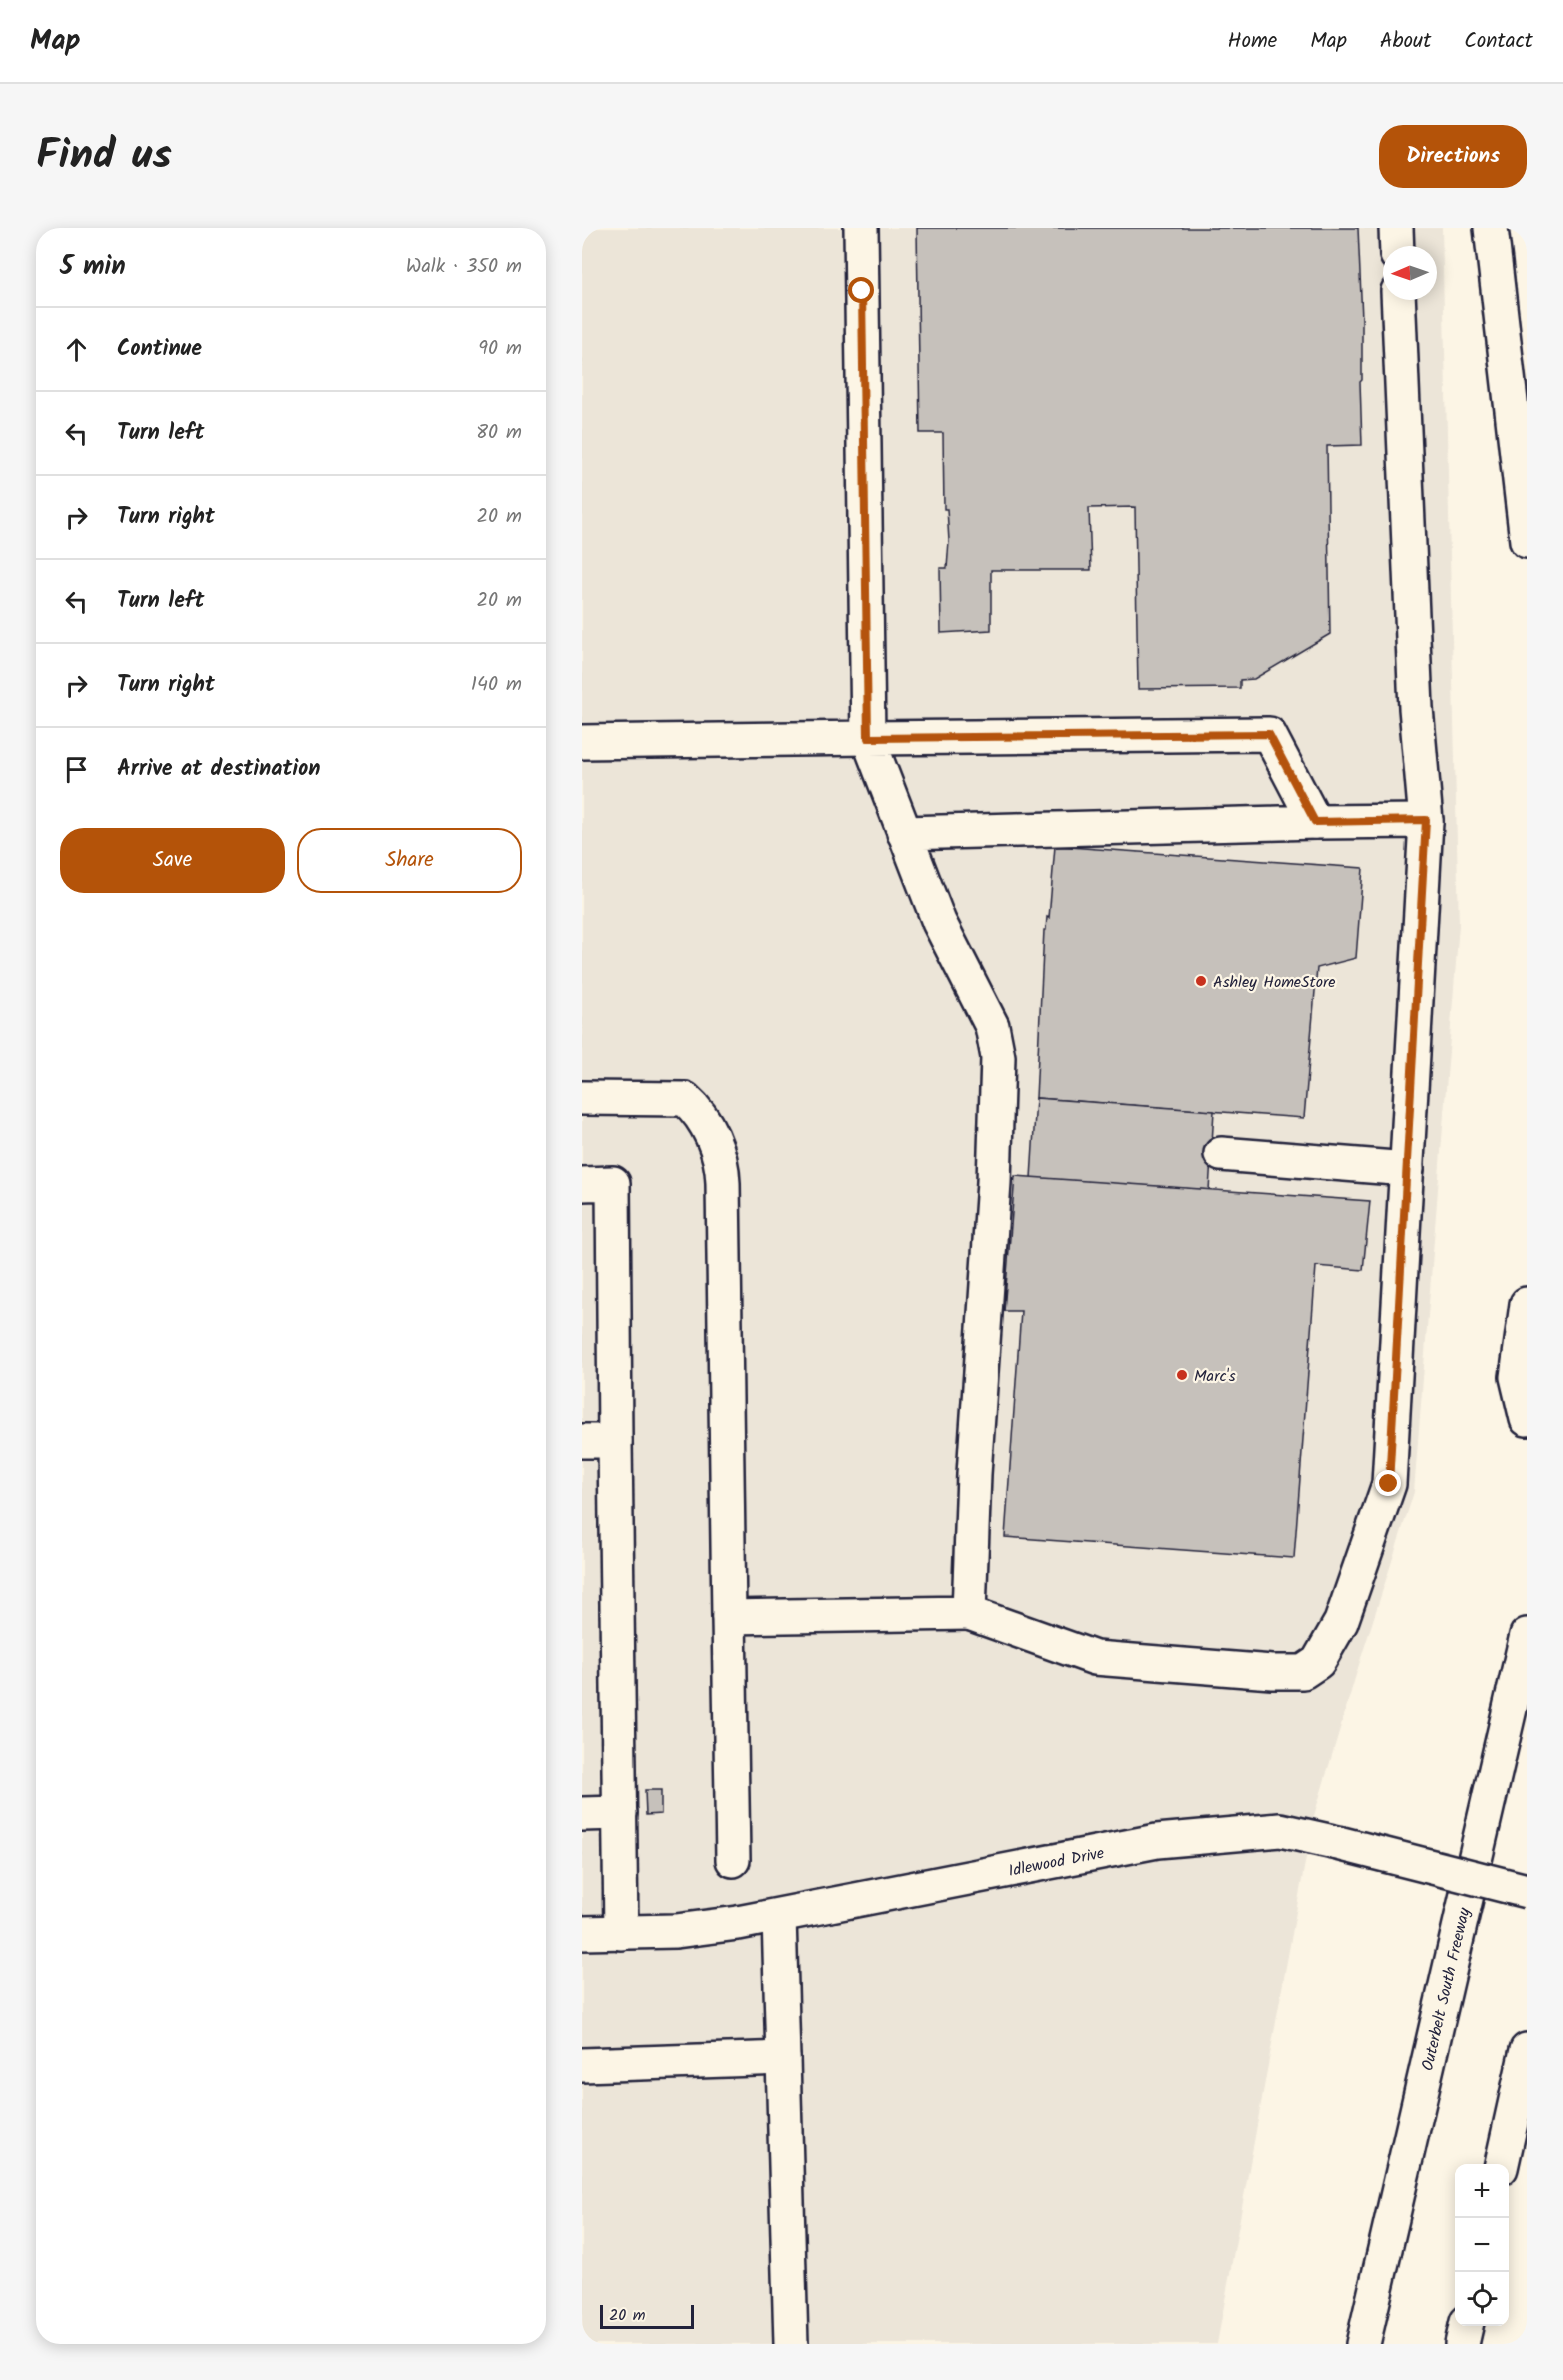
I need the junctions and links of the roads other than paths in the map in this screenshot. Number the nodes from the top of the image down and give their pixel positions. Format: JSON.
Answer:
{"nodes":[{"id":1,"x":861,"y":228,"type":"edge"},
{"id":2,"x":1396,"y":228,"type":"edge"},
{"id":3,"x":1491,"y":228,"type":"edge"},
{"id":4,"x":1396,"y":246,"type":"edge"},
{"id":5,"x":1398,"y":300,"type":"edge"},
{"id":6,"x":1527,"y":541,"type":"edge"},
{"id":7,"x":868,"y":738,"type":"junction"},
{"id":8,"x":582,"y":742,"type":"edge"},
{"id":9,"x":1426,"y":820,"type":"junction"},
{"id":10,"x":1315,"y":822,"type":"junction"},
{"id":11,"x":904,"y":833,"type":"junction"},
{"id":12,"x":582,"y":1098,"type":"edge"},
{"id":13,"x":1221,"y":1154,"type":"dead end"},
{"id":14,"x":1407,"y":1169,"type":"junction"},
{"id":15,"x":582,"y":1184,"type":"edge"},
{"id":16,"x":1527,"y":1304,"type":"edge"},
{"id":17,"x":1527,"y":1419,"type":"edge"},
{"id":18,"x":615,"y":1441,"type":"junction"},
{"id":19,"x":582,"y":1442,"type":"edge"},
{"id":20,"x":969,"y":1613,"type":"junction"},
{"id":21,"x":729,"y":1617,"type":"junction"},
{"id":22,"x":1527,"y":1635,"type":"edge"},
{"id":23,"x":620,"y":1813,"type":"junction"},
{"id":24,"x":582,"y":1814,"type":"edge"},
{"id":25,"x":734,"y":1860,"type":"dead end"},
{"id":26,"x":1527,"y":1891,"type":"edge"},
{"id":27,"x":778,"y":1916,"type":"junction"},
{"id":28,"x":582,"y":1933,"type":"edge"},
{"id":29,"x":621,"y":1933,"type":"junction"},
{"id":30,"x":1527,"y":2050,"type":"edge"},
{"id":31,"x":783,"y":2058,"type":"junction"},
{"id":32,"x":582,"y":2065,"type":"edge"},
{"id":33,"x":1502,"y":2164,"type":"edge"},
{"id":34,"x":1466,"y":2326,"type":"edge"},
{"id":35,"x":791,"y":2344,"type":"edge"},
{"id":36,"x":1363,"y":2344,"type":"edge"},
{"id":37,"x":1462,"y":2344,"type":"edge"}],
"edges":[{"from":1,"to":7,"type":"main road"},
{"from":2,"to":4,"type":"main road"},
{"from":3,"to":6,"type":"main road"},
{"from":5,"to":9,"type":"main road"},
{"from":7,"to":8,"type":"main road"},
{"from":7,"to":10,"type":"main road"},
{"from":7,"to":11,"type":"main road"},
{"from":9,"to":10,"type":"main road"},
{"from":9,"to":14,"type":"main road"},
{"from":10,"to":11,"type":"main road"},
{"from":11,"to":20,"type":"main road"},
{"from":12,"to":21,"type":"main road"},
{"from":13,"to":14,"type":"main road"},
{"from":14,"to":20,"type":"main road"},
{"from":15,"to":18,"type":"main road"},
{"from":16,"to":17,"type":"main road"},
{"from":18,"to":19,"type":"main road"},
{"from":18,"to":23,"type":"main road"},
{"from":20,"to":21,"type":"main road"},
{"from":21,"to":25,"type":"main road"},
{"from":22,"to":36,"type":"main road","name":"Outerbelt South Freeway"},
{"from":23,"to":24,"type":"main road"},
{"from":23,"to":29,"type":"main road"},
{"from":26,"to":27,"type":"main road","name":"Idlewood Drive","bridge":true},
{"from":27,"to":29,"type":"main road","name":"Idlewood Drive"},
{"from":27,"to":31,"type":"main road"},
{"from":28,"to":29,"type":"main road","name":"Idlewood Drive"},
{"from":30,"to":33,"type":"main road"},
{"from":31,"to":32,"type":"main road"},
{"from":31,"to":35,"type":"main road"},
{"from":34,"to":37,"type":"main road"}]}
